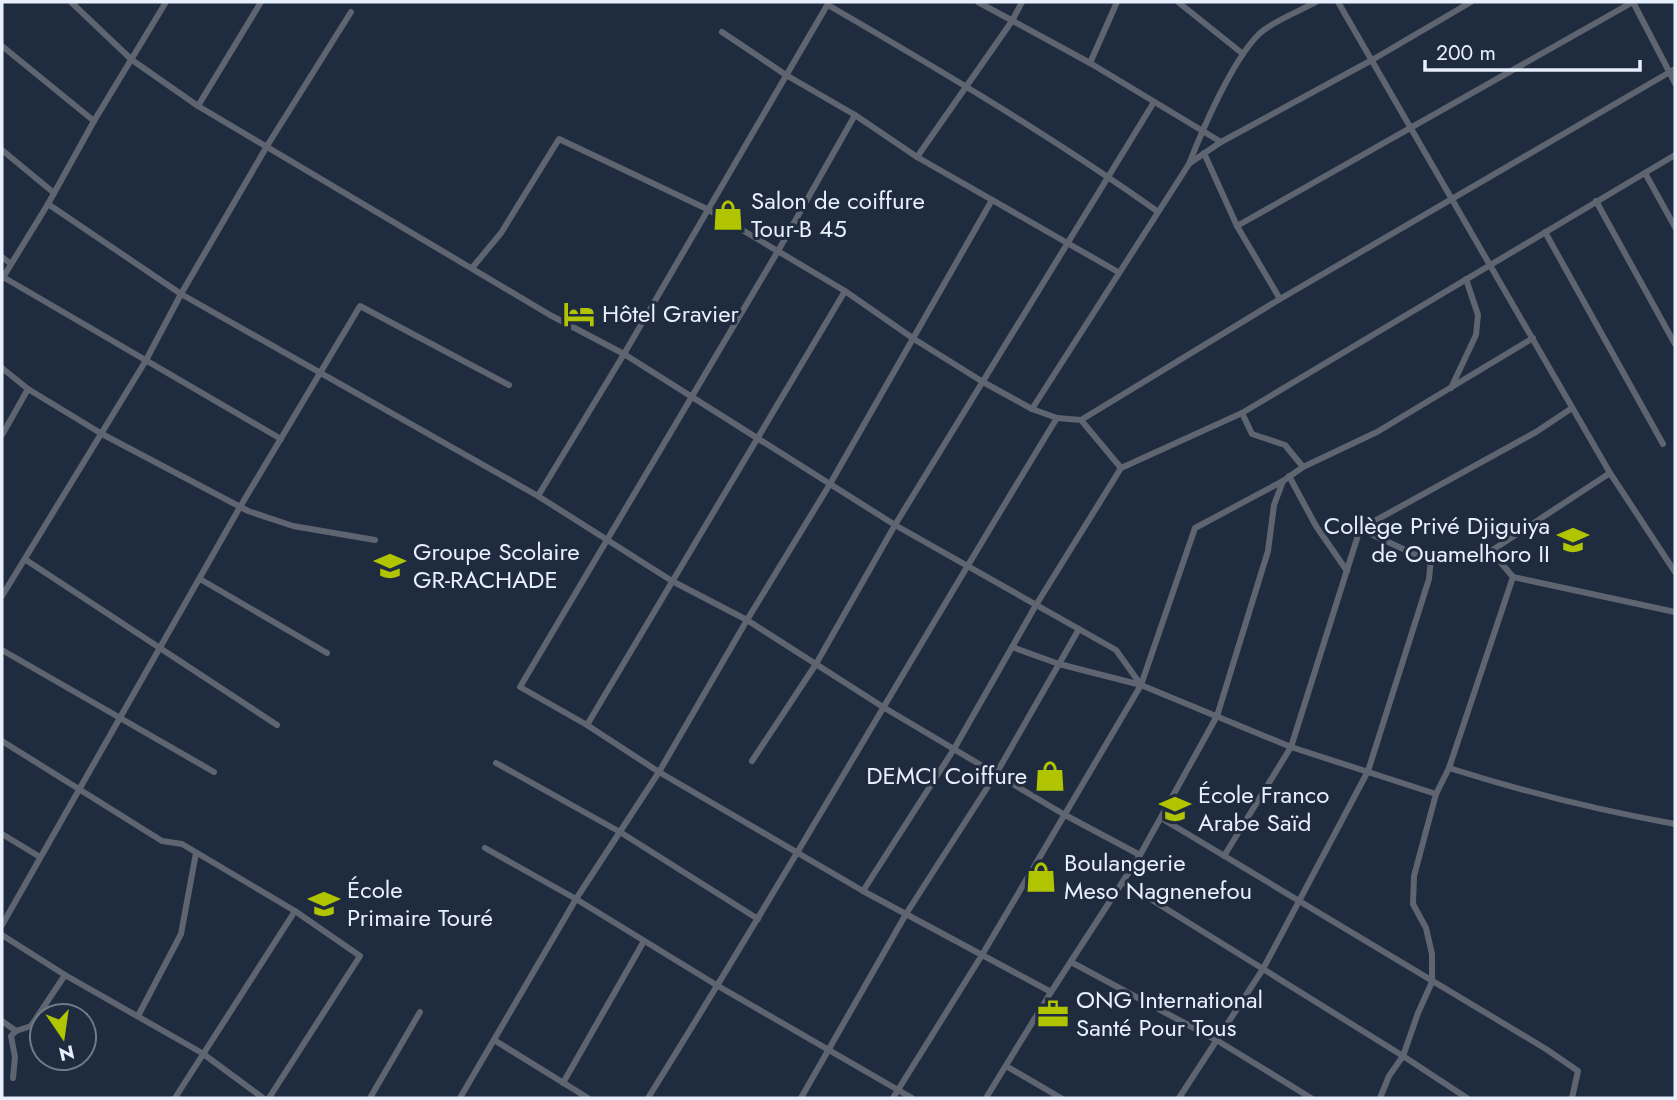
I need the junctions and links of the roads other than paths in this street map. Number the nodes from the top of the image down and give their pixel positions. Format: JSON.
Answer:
{"nodes":[{"id":1,"x":71,"y":2,"type":"edge"},
{"id":2,"x":166,"y":2,"type":"edge"},
{"id":3,"x":261,"y":2,"type":"edge"},
{"id":4,"x":978,"y":2,"type":"edge"},
{"id":5,"x":1022,"y":2,"type":"edge"},
{"id":6,"x":1117,"y":2,"type":"edge"},
{"id":7,"x":1178,"y":2,"type":"edge"},
{"id":8,"x":1316,"y":2,"type":"edge"},
{"id":9,"x":1338,"y":2,"type":"edge"},
{"id":10,"x":1471,"y":2,"type":"edge"},
{"id":11,"x":1633,"y":2,"type":"edge"},
{"id":12,"x":828,"y":3,"type":"edge"},
{"id":13,"x":351,"y":12,"type":"dead end"},
{"id":14,"x":1012,"y":21,"type":"junction"},
{"id":15,"x":722,"y":32,"type":"dead end"},
{"id":16,"x":2,"y":46,"type":"edge"},
{"id":17,"x":1243,"y":54,"type":"junction"},
{"id":18,"x":132,"y":60,"type":"junction"},
{"id":19,"x":1372,"y":60,"type":"junction"},
{"id":20,"x":1090,"y":63,"type":"junction"},
{"id":21,"x":1672,"y":71,"type":"edge"},
{"id":22,"x":786,"y":75,"type":"junction"},
{"id":23,"x":1675,"y":83,"type":"edge"},
{"id":24,"x":966,"y":85,"type":"junction"},
{"id":25,"x":1154,"y":102,"type":"junction"},
{"id":26,"x":198,"y":106,"type":"junction"},
{"id":27,"x":855,"y":115,"type":"junction"},
{"id":28,"x":94,"y":121,"type":"junction"},
{"id":29,"x":1411,"y":128,"type":"junction"},
{"id":30,"x":1202,"y":131,"type":"junction"},
{"id":31,"x":1221,"y":142,"type":"junction"},
{"id":32,"x":267,"y":146,"type":"junction"},
{"id":33,"x":2,"y":150,"type":"edge"},
{"id":34,"x":1204,"y":153,"type":"junction"},
{"id":35,"x":1675,"y":155,"type":"edge"},
{"id":36,"x":917,"y":157,"type":"junction"},
{"id":37,"x":1189,"y":164,"type":"junction"},
{"id":38,"x":1645,"y":173,"type":"junction"},
{"id":39,"x":1108,"y":177,"type":"junction"},
{"id":40,"x":54,"y":193,"type":"junction"},
{"id":41,"x":992,"y":200,"type":"junction"},
{"id":42,"x":1453,"y":200,"type":"junction"},
{"id":43,"x":1596,"y":201,"type":"junction"},
{"id":44,"x":48,"y":204,"type":"junction"},
{"id":45,"x":707,"y":209,"type":"junction"},
{"id":46,"x":1157,"y":211,"type":"junction"},
{"id":47,"x":1237,"y":226,"type":"junction"},
{"id":48,"x":1675,"y":227,"type":"edge"},
{"id":49,"x":1545,"y":232,"type":"junction"},
{"id":50,"x":1068,"y":243,"type":"junction"},
{"id":51,"x":778,"y":251,"type":"junction"},
{"id":52,"x":2,"y":257,"type":"edge"},
{"id":53,"x":11,"y":264,"type":"junction"},
{"id":54,"x":1491,"y":264,"type":"junction"},
{"id":55,"x":472,"y":268,"type":"junction"},
{"id":56,"x":1118,"y":272,"type":"junction"},
{"id":57,"x":2,"y":278,"type":"edge"},
{"id":58,"x":1466,"y":279,"type":"junction"},
{"id":59,"x":845,"y":291,"type":"junction"},
{"id":60,"x":181,"y":294,"type":"junction"},
{"id":61,"x":1280,"y":299,"type":"junction"},
{"id":62,"x":1533,"y":338,"type":"junction"},
{"id":63,"x":914,"y":339,"type":"junction"},
{"id":64,"x":1675,"y":344,"type":"edge"},
{"id":65,"x":624,"y":354,"type":"junction"},
{"id":66,"x":145,"y":362,"type":"junction"},
{"id":67,"x":2,"y":368,"type":"edge"},
{"id":68,"x":321,"y":373,"type":"junction"},
{"id":69,"x":983,"y":382,"type":"junction"},
{"id":70,"x":509,"y":385,"type":"dead end"},
{"id":71,"x":28,"y":389,"type":"junction"},
{"id":72,"x":1451,"y":389,"type":"junction"},
{"id":73,"x":692,"y":397,"type":"junction"},
{"id":74,"x":1572,"y":408,"type":"junction"},
{"id":75,"x":1032,"y":409,"type":"junction"},
{"id":76,"x":1242,"y":413,"type":"junction"},
{"id":77,"x":1057,"y":418,"type":"junction"},
{"id":78,"x":1081,"y":420,"type":"junction"},
{"id":79,"x":2,"y":435,"type":"edge"},
{"id":80,"x":102,"y":435,"type":"junction"},
{"id":81,"x":281,"y":439,"type":"junction"},
{"id":82,"x":758,"y":440,"type":"junction"},
{"id":83,"x":1663,"y":444,"type":"dead end"},
{"id":84,"x":1303,"y":467,"type":"junction"},
{"id":85,"x":1121,"y":468,"type":"junction"},
{"id":86,"x":1610,"y":473,"type":"junction"},
{"id":87,"x":1286,"y":479,"type":"junction"},
{"id":88,"x":830,"y":484,"type":"junction"},
{"id":89,"x":538,"y":496,"type":"junction"},
{"id":90,"x":240,"y":507,"type":"junction"},
{"id":91,"x":895,"y":525,"type":"junction"},
{"id":92,"x":1360,"y":529,"type":"junction"},
{"id":93,"x":376,"y":540,"type":"dead end"},
{"id":94,"x":607,"y":540,"type":"junction"},
{"id":95,"x":1491,"y":551,"type":"junction"},
{"id":96,"x":1431,"y":558,"type":"junction"},
{"id":97,"x":26,"y":560,"type":"junction"},
{"id":98,"x":967,"y":566,"type":"junction"},
{"id":99,"x":1347,"y":571,"type":"junction"},
{"id":100,"x":1675,"y":572,"type":"edge"},
{"id":101,"x":1513,"y":577,"type":"junction"},
{"id":102,"x":200,"y":579,"type":"junction"},
{"id":103,"x":673,"y":581,"type":"junction"},
{"id":104,"x":2,"y":596,"type":"edge"},
{"id":105,"x":1036,"y":605,"type":"junction"},
{"id":106,"x":1675,"y":612,"type":"edge"},
{"id":107,"x":747,"y":621,"type":"junction"},
{"id":108,"x":1079,"y":629,"type":"junction"},
{"id":109,"x":1012,"y":647,"type":"junction"},
{"id":110,"x":160,"y":648,"type":"junction"},
{"id":111,"x":2,"y":650,"type":"edge"},
{"id":112,"x":327,"y":653,"type":"dead end"},
{"id":113,"x":816,"y":664,"type":"junction"},
{"id":114,"x":1059,"y":664,"type":"junction"},
{"id":115,"x":1141,"y":685,"type":"junction"},
{"id":116,"x":883,"y":707,"type":"junction"},
{"id":117,"x":1217,"y":716,"type":"junction"},
{"id":118,"x":120,"y":719,"type":"junction"},
{"id":119,"x":277,"y":725,"type":"dead end"},
{"id":120,"x":587,"y":725,"type":"junction"},
{"id":121,"x":2,"y":741,"type":"edge"},
{"id":122,"x":1291,"y":747,"type":"junction"},
{"id":123,"x":954,"y":749,"type":"junction"},
{"id":124,"x":752,"y":761,"type":"dead end"},
{"id":125,"x":496,"y":763,"type":"dead end"},
{"id":126,"x":1449,"y":768,"type":"junction"},
{"id":127,"x":1368,"y":771,"type":"junction"},
{"id":128,"x":214,"y":772,"type":"dead end"},
{"id":129,"x":659,"y":772,"type":"junction"},
{"id":130,"x":996,"y":774,"type":"junction"},
{"id":131,"x":79,"y":788,"type":"junction"},
{"id":132,"x":1436,"y":794,"type":"junction"},
{"id":133,"x":1065,"y":815,"type":"junction"},
{"id":134,"x":1161,"y":818,"type":"junction"},
{"id":135,"x":1675,"y":824,"type":"edge"},
{"id":136,"x":620,"y":832,"type":"junction"},
{"id":137,"x":2,"y":834,"type":"edge"},
{"id":138,"x":485,"y":848,"type":"dead end"},
{"id":139,"x":196,"y":853,"type":"junction"},
{"id":140,"x":796,"y":853,"type":"junction"},
{"id":141,"x":1140,"y":855,"type":"junction"},
{"id":142,"x":40,"y":856,"type":"junction"},
{"id":143,"x":1224,"y":856,"type":"junction"},
{"id":144,"x":1123,"y":882,"type":"junction"},
{"id":145,"x":863,"y":891,"type":"junction"},
{"id":146,"x":576,"y":899,"type":"junction"},
{"id":147,"x":1300,"y":902,"type":"junction"},
{"id":148,"x":295,"y":911,"type":"junction"},
{"id":149,"x":906,"y":914,"type":"junction"},
{"id":150,"x":758,"y":919,"type":"junction"},
{"id":151,"x":2,"y":925,"type":"edge"},
{"id":152,"x":2,"y":935,"type":"edge"},
{"id":153,"x":644,"y":941,"type":"junction"},
{"id":154,"x":982,"y":955,"type":"junction"},
{"id":155,"x":1071,"y":962,"type":"junction"},
{"id":156,"x":1264,"y":969,"type":"junction"},
{"id":157,"x":65,"y":975,"type":"junction"},
{"id":158,"x":1432,"y":982,"type":"junction"},
{"id":159,"x":718,"y":986,"type":"junction"},
{"id":160,"x":1051,"y":992,"type":"junction"},
{"id":161,"x":420,"y":1012,"type":"dead end"},
{"id":162,"x":138,"y":1016,"type":"junction"},
{"id":163,"x":2,"y":1021,"type":"edge"},
{"id":164,"x":16,"y":1031,"type":"junction"},
{"id":165,"x":494,"y":1040,"type":"junction"},
{"id":166,"x":1218,"y":1041,"type":"junction"},
{"id":167,"x":829,"y":1050,"type":"junction"},
{"id":168,"x":202,"y":1053,"type":"junction"},
{"id":169,"x":1404,"y":1056,"type":"junction"},
{"id":170,"x":1006,"y":1066,"type":"junction"},
{"id":171,"x":13,"y":1078,"type":"dead end"},
{"id":172,"x":564,"y":1083,"type":"junction"},
{"id":173,"x":898,"y":1090,"type":"junction"},
{"id":174,"x":175,"y":1098,"type":"edge"},
{"id":175,"x":263,"y":1098,"type":"edge"},
{"id":176,"x":269,"y":1098,"type":"edge"},
{"id":177,"x":370,"y":1098,"type":"edge"},
{"id":178,"x":460,"y":1098,"type":"edge"},
{"id":179,"x":588,"y":1098,"type":"edge"},
{"id":180,"x":648,"y":1098,"type":"edge"},
{"id":181,"x":801,"y":1098,"type":"edge"},
{"id":182,"x":893,"y":1098,"type":"edge"},
{"id":183,"x":912,"y":1098,"type":"edge"},
{"id":184,"x":986,"y":1098,"type":"edge"},
{"id":185,"x":1061,"y":1098,"type":"edge"},
{"id":186,"x":1179,"y":1098,"type":"edge"},
{"id":187,"x":1311,"y":1098,"type":"edge"},
{"id":188,"x":1380,"y":1098,"type":"edge"},
{"id":189,"x":1467,"y":1098,"type":"edge"},
{"id":190,"x":1572,"y":1098,"type":"edge"}],
"edges":[{"from":1,"to":18,"type":"street"},
{"from":2,"to":18,"type":"street"},
{"from":3,"to":26,"type":"street"},
{"from":4,"to":14,"type":"street"},
{"from":5,"to":14,"type":"street"},
{"from":6,"to":20,"type":"street"},
{"from":7,"to":17,"type":"street"},
{"from":8,"to":17,"type":"street"},
{"from":9,"to":19,"type":"street"},
{"from":10,"to":19,"type":"street"},
{"from":11,"to":21,"type":"street"},
{"from":11,"to":29,"type":"street"},
{"from":12,"to":22,"type":"street"},
{"from":12,"to":24,"type":"street"},
{"from":13,"to":32,"type":"street"},
{"from":14,"to":20,"type":"street"},
{"from":14,"to":24,"type":"street"},
{"from":15,"to":22,"type":"street"},
{"from":16,"to":28,"type":"street"},
{"from":17,"to":30,"type":"street"},
{"from":18,"to":26,"type":"street"},
{"from":18,"to":28,"type":"street"},
{"from":19,"to":29,"type":"street"},
{"from":19,"to":31,"type":"street"},
{"from":20,"to":25,"type":"street"},
{"from":21,"to":23,"type":"street"},
{"from":21,"to":42,"type":"street"},
{"from":22,"to":27,"type":"street"},
{"from":22,"to":45,"type":"street"},
{"from":24,"to":36,"type":"street"},
{"from":24,"to":39,"type":"street"},
{"from":25,"to":30,"type":"street"},
{"from":25,"to":39,"type":"street"},
{"from":26,"to":32,"type":"street"},
{"from":27,"to":36,"type":"street"},
{"from":27,"to":51,"type":"street"},
{"from":28,"to":40,"type":"street"},
{"from":29,"to":42,"type":"street"},
{"from":29,"to":47,"type":"street"},
{"from":30,"to":31,"type":"street"},
{"from":30,"to":37,"type":"street"},
{"from":31,"to":34,"type":"street"},
{"from":32,"to":55,"type":"street"},
{"from":32,"to":60,"type":"street"},
{"from":33,"to":40,"type":"street"},
{"from":34,"to":37,"type":"street"},
{"from":34,"to":47,"type":"street"},
{"from":35,"to":38,"type":"street"},
{"from":36,"to":41,"type":"street"},
{"from":37,"to":46,"type":"street"},
{"from":38,"to":43,"type":"street"},
{"from":38,"to":48,"type":"street"},
{"from":39,"to":46,"type":"street"},
{"from":39,"to":50,"type":"street"},
{"from":40,"to":44,"type":"street"},
{"from":41,"to":50,"type":"street"},
{"from":41,"to":63,"type":"street"},
{"from":42,"to":54,"type":"street"},
{"from":42,"to":61,"type":"street"},
{"from":43,"to":49,"type":"street"},
{"from":43,"to":64,"type":"street"},
{"from":44,"to":53,"type":"street"},
{"from":44,"to":60,"type":"street"},
{"from":45,"to":51,"type":"street"},
{"from":45,"to":55,"type":"street"},
{"from":45,"to":65,"type":"street"},
{"from":46,"to":56,"type":"street"},
{"from":47,"to":61,"type":"street"},
{"from":49,"to":54,"type":"street"},
{"from":49,"to":83,"type":"street"},
{"from":50,"to":56,"type":"street"},
{"from":50,"to":69,"type":"street"},
{"from":51,"to":59,"type":"street"},
{"from":51,"to":73,"type":"street"},
{"from":52,"to":53,"type":"street"},
{"from":53,"to":57,"type":"street"},
{"from":54,"to":58,"type":"street"},
{"from":54,"to":62,"type":"street"},
{"from":55,"to":65,"type":"street"},
{"from":56,"to":75,"type":"street"},
{"from":57,"to":66,"type":"street"},
{"from":58,"to":72,"type":"street"},
{"from":58,"to":76,"type":"street"},
{"from":59,"to":63,"type":"street"},
{"from":59,"to":82,"type":"street"},
{"from":60,"to":66,"type":"street"},
{"from":60,"to":68,"type":"street"},
{"from":61,"to":78,"type":"street"},
{"from":62,"to":72,"type":"street"},
{"from":62,"to":74,"type":"street"},
{"from":63,"to":69,"type":"street"},
{"from":63,"to":88,"type":"street"},
{"from":65,"to":73,"type":"street"},
{"from":65,"to":89,"type":"street"},
{"from":66,"to":80,"type":"street"},
{"from":66,"to":81,"type":"street"},
{"from":67,"to":71,"type":"street"},
{"from":68,"to":70,"type":"street"},
{"from":68,"to":81,"type":"street"},
{"from":68,"to":89,"type":"street"},
{"from":69,"to":75,"type":"street"},
{"from":69,"to":91,"type":"street"},
{"from":71,"to":79,"type":"street"},
{"from":71,"to":80,"type":"street"},
{"from":72,"to":84,"type":"street"},
{"from":73,"to":82,"type":"street"},
{"from":73,"to":94,"type":"street"},
{"from":74,"to":86,"type":"street"},
{"from":74,"to":92,"type":"street"},
{"from":75,"to":77,"type":"street"},
{"from":76,"to":84,"type":"street"},
{"from":76,"to":85,"type":"street"},
{"from":77,"to":78,"type":"street"},
{"from":77,"to":98,"type":"street"},
{"from":78,"to":85,"type":"street"},
{"from":80,"to":90,"type":"street"},
{"from":80,"to":97,"type":"street"},
{"from":81,"to":90,"type":"street"},
{"from":82,"to":88,"type":"street"},
{"from":82,"to":103,"type":"street"},
{"from":84,"to":87,"type":"street"},
{"from":85,"to":105,"type":"street"},
{"from":86,"to":95,"type":"street"},
{"from":86,"to":100,"type":"street"},
{"from":87,"to":99,"type":"street"},
{"from":87,"to":115,"type":"street"},
{"from":87,"to":117,"type":"street"},
{"from":88,"to":91,"type":"street"},
{"from":88,"to":107,"type":"street"},
{"from":89,"to":94,"type":"street"},
{"from":90,"to":93,"type":"street"},
{"from":90,"to":102,"type":"street"},
{"from":91,"to":98,"type":"street"},
{"from":91,"to":113,"type":"street"},
{"from":92,"to":96,"type":"street"},
{"from":92,"to":99,"type":"street"},
{"from":94,"to":103,"type":"street"},
{"from":94,"to":120,"type":"street"},
{"from":95,"to":96,"type":"street"},
{"from":95,"to":101,"type":"street"},
{"from":96,"to":127,"type":"street"},
{"from":97,"to":104,"type":"street"},
{"from":97,"to":110,"type":"street"},
{"from":98,"to":105,"type":"street"},
{"from":98,"to":116,"type":"street"},
{"from":99,"to":122,"type":"street"},
{"from":101,"to":106,"type":"street"},
{"from":101,"to":126,"type":"street"},
{"from":102,"to":110,"type":"street"},
{"from":102,"to":112,"type":"street"},
{"from":103,"to":107,"type":"street"},
{"from":103,"to":120,"type":"street"},
{"from":105,"to":108,"type":"street"},
{"from":105,"to":109,"type":"street"},
{"from":107,"to":113,"type":"street"},
{"from":107,"to":129,"type":"street"},
{"from":108,"to":114,"type":"street"},
{"from":108,"to":115,"type":"street"},
{"from":109,"to":114,"type":"street"},
{"from":109,"to":123,"type":"street"},
{"from":110,"to":118,"type":"street"},
{"from":110,"to":119,"type":"street"},
{"from":111,"to":118,"type":"street"},
{"from":113,"to":116,"type":"street"},
{"from":113,"to":124,"type":"street"},
{"from":114,"to":115,"type":"street"},
{"from":114,"to":130,"type":"street"},
{"from":115,"to":117,"type":"street"},
{"from":115,"to":133,"type":"street"},
{"from":116,"to":123,"type":"street"},
{"from":116,"to":140,"type":"street"},
{"from":117,"to":122,"type":"street"},
{"from":117,"to":134,"type":"street"},
{"from":118,"to":128,"type":"street"},
{"from":118,"to":131,"type":"street"},
{"from":120,"to":129,"type":"street"},
{"from":121,"to":131,"type":"street"},
{"from":122,"to":127,"type":"street"},
{"from":122,"to":143,"type":"street"},
{"from":123,"to":130,"type":"street"},
{"from":123,"to":145,"type":"street"},
{"from":125,"to":136,"type":"street"},
{"from":126,"to":132,"type":"street"},
{"from":126,"to":135,"type":"street"},
{"from":127,"to":132,"type":"street"},
{"from":127,"to":147,"type":"street"},
{"from":129,"to":136,"type":"street"},
{"from":129,"to":140,"type":"street"},
{"from":130,"to":133,"type":"street"},
{"from":130,"to":149,"type":"street"},
{"from":131,"to":139,"type":"street"},
{"from":131,"to":142,"type":"street"},
{"from":132,"to":158,"type":"street"},
{"from":133,"to":141,"type":"street"},
{"from":133,"to":154,"type":"street"},
{"from":134,"to":141,"type":"street"},
{"from":134,"to":143,"type":"street"},
{"from":136,"to":146,"type":"street"},
{"from":136,"to":150,"type":"street"},
{"from":137,"to":142,"type":"street"},
{"from":138,"to":146,"type":"street"},
{"from":139,"to":148,"type":"street"},
{"from":139,"to":162,"type":"street"},
{"from":140,"to":145,"type":"street"},
{"from":140,"to":150,"type":"street"},
{"from":141,"to":144,"type":"street"},
{"from":142,"to":151,"type":"street"},
{"from":143,"to":147,"type":"street"},
{"from":144,"to":155,"type":"street"},
{"from":144,"to":156,"type":"street"},
{"from":145,"to":149,"type":"street"},
{"from":146,"to":153,"type":"street"},
{"from":146,"to":165,"type":"street"},
{"from":147,"to":156,"type":"street"},
{"from":147,"to":158,"type":"street"},
{"from":148,"to":168,"type":"street"},
{"from":148,"to":176,"type":"street"},
{"from":149,"to":154,"type":"street"},
{"from":149,"to":167,"type":"street"},
{"from":150,"to":159,"type":"street"},
{"from":152,"to":157,"type":"street"},
{"from":153,"to":159,"type":"street"},
{"from":153,"to":172,"type":"street"},
{"from":154,"to":160,"type":"street"},
{"from":154,"to":173,"type":"street"},
{"from":155,"to":160,"type":"street"},
{"from":155,"to":166,"type":"street"},
{"from":156,"to":166,"type":"street"},
{"from":156,"to":169,"type":"street"},
{"from":157,"to":162,"type":"street"},
{"from":157,"to":164,"type":"street"},
{"from":158,"to":169,"type":"street"},
{"from":158,"to":190,"type":"street"},
{"from":159,"to":167,"type":"street"},
{"from":159,"to":180,"type":"street"},
{"from":160,"to":170,"type":"street"},
{"from":161,"to":177,"type":"street"},
{"from":162,"to":168,"type":"street"},
{"from":163,"to":164,"type":"street"},
{"from":164,"to":171,"type":"street"},
{"from":165,"to":172,"type":"street"},
{"from":165,"to":178,"type":"street"},
{"from":166,"to":186,"type":"street"},
{"from":166,"to":187,"type":"street"},
{"from":167,"to":173,"type":"street"},
{"from":167,"to":181,"type":"street"},
{"from":168,"to":174,"type":"street"},
{"from":168,"to":175,"type":"street"},
{"from":169,"to":188,"type":"street"},
{"from":169,"to":189,"type":"street"},
{"from":170,"to":184,"type":"street"},
{"from":170,"to":185,"type":"street"},
{"from":172,"to":179,"type":"street"},
{"from":173,"to":182,"type":"street"},
{"from":173,"to":183,"type":"street"}]}
